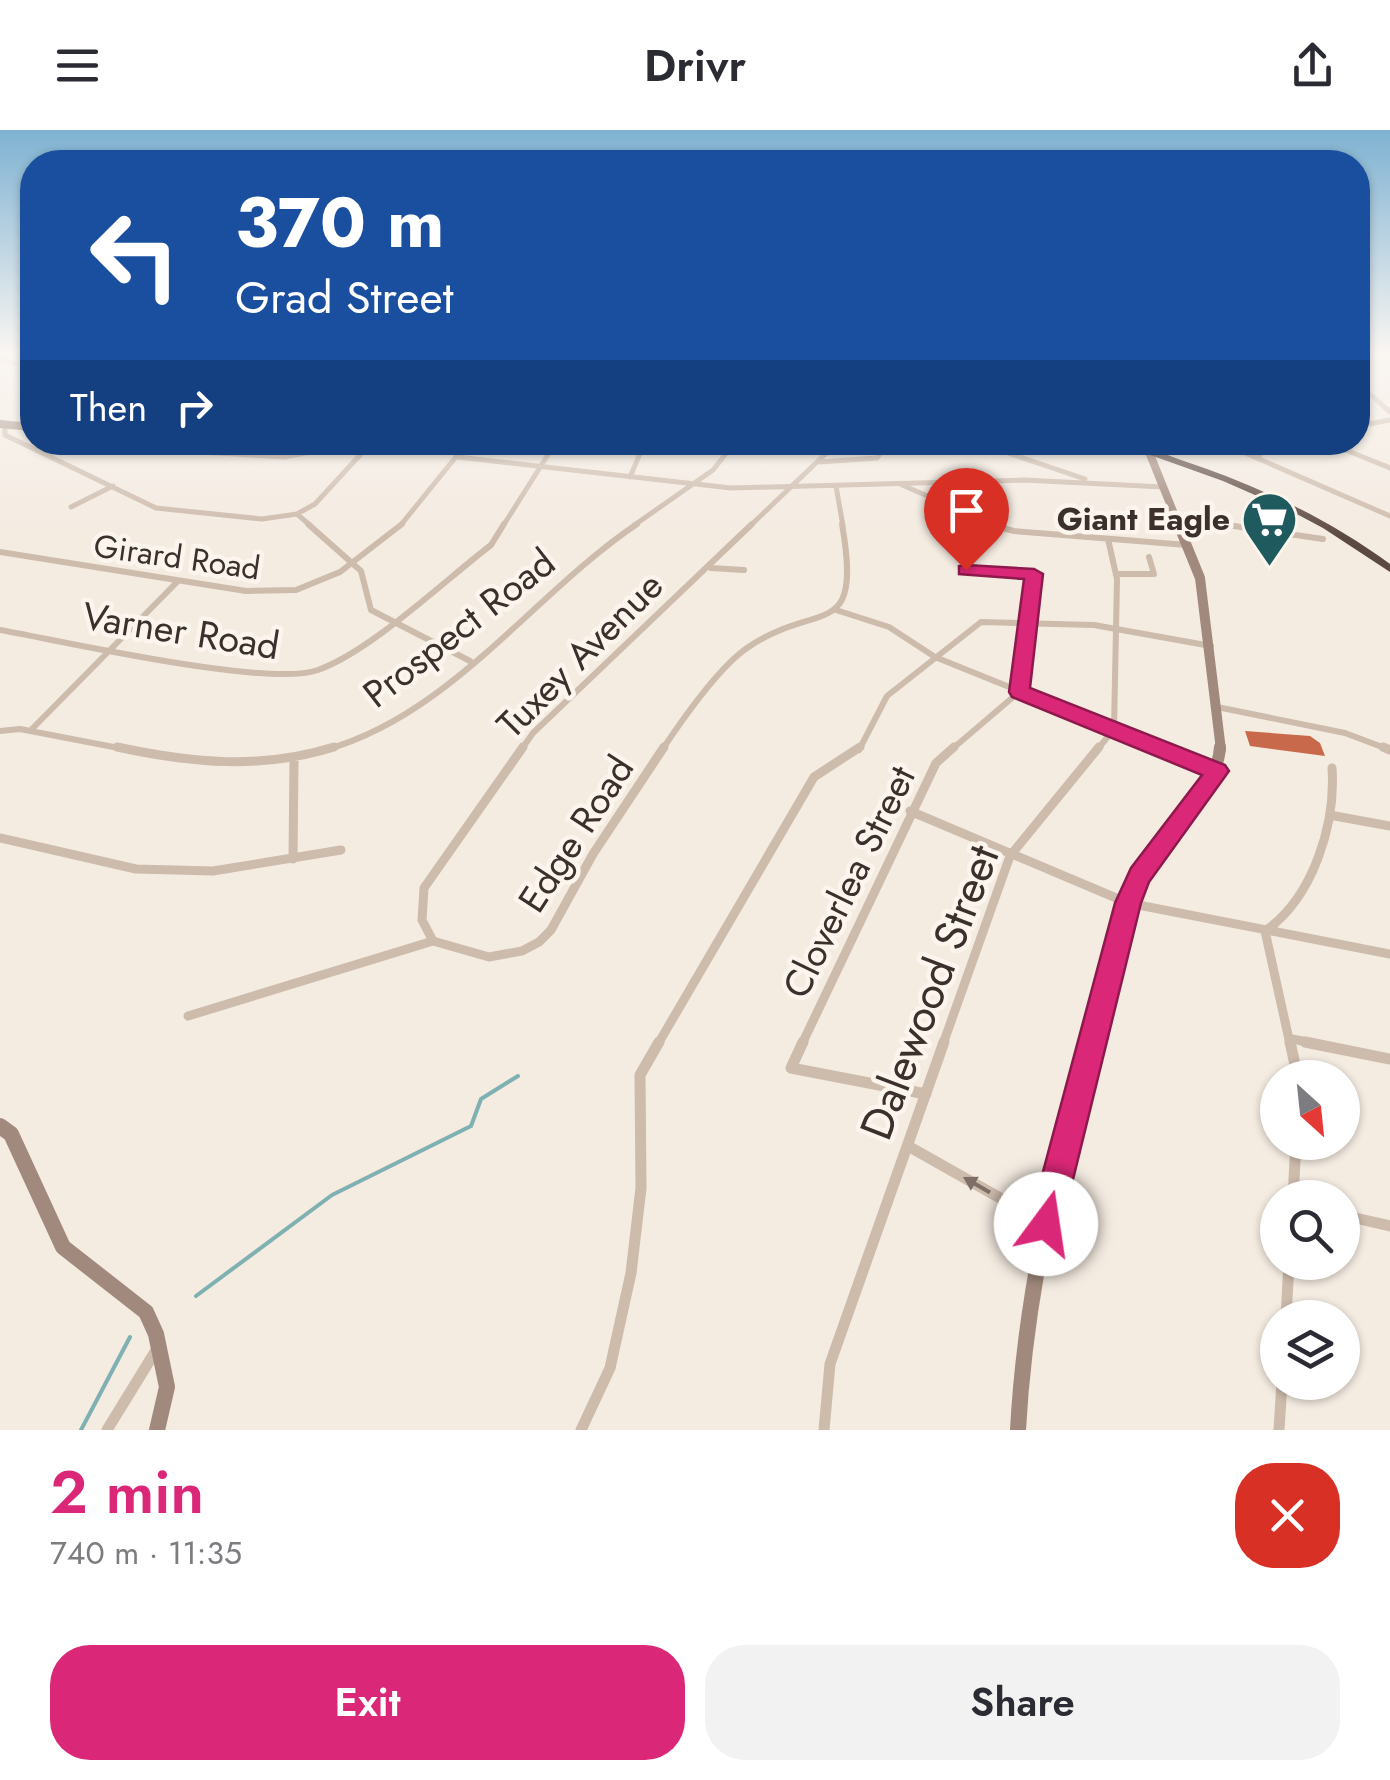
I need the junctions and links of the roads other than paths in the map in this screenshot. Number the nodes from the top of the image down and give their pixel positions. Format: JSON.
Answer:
{"nodes":[{"id":1,"x":3,"y":425,"type":"edge"},
{"id":2,"x":20,"y":442,"type":"edge"},
{"id":3,"x":47,"y":455,"type":"edge"},
{"id":4,"x":252,"y":455,"type":"edge"},
{"id":5,"x":295,"y":455,"type":"edge"},
{"id":6,"x":361,"y":455,"type":"edge"},
{"id":7,"x":548,"y":455,"type":"edge"},
{"id":8,"x":639,"y":455,"type":"edge"},
{"id":9,"x":728,"y":455,"type":"edge"},
{"id":10,"x":824,"y":455,"type":"edge"},
{"id":11,"x":880,"y":455,"type":"edge"},
{"id":12,"x":1015,"y":455,"type":"edge"},
{"id":13,"x":1151,"y":455,"type":"edge"},
{"id":14,"x":1167,"y":455,"type":"edge"},
{"id":15,"x":1251,"y":455,"type":"edge"},
{"id":16,"x":1260,"y":455,"type":"edge"},
{"id":17,"x":1358,"y":455,"type":"edge"},
{"id":18,"x":458,"y":457,"type":"joint"},
{"id":19,"x":1258,"y":458,"type":"junction"},
{"id":20,"x":817,"y":462,"type":"junction"},
{"id":21,"x":1188,"y":464,"type":"junction"},
{"id":22,"x":540,"y":467,"type":"junction"},
{"id":23,"x":1390,"y":468,"type":"edge"},
{"id":24,"x":1157,"y":471,"type":"junction"},
{"id":25,"x":630,"y":477,"type":"junction"},
{"id":26,"x":1099,"y":483,"type":"junction"},
{"id":27,"x":898,"y":484,"type":"junction"},
{"id":28,"x":695,"y":485,"type":"junction"},
{"id":29,"x":113,"y":486,"type":"junction"},
{"id":30,"x":836,"y":486,"type":"junction"},
{"id":31,"x":1163,"y":487,"type":"junction"},
{"id":32,"x":791,"y":488,"type":"junction"},
{"id":33,"x":71,"y":507,"type":"dead end"},
{"id":34,"x":296,"y":514,"type":"junction"},
{"id":35,"x":1390,"y":516,"type":"edge"},
{"id":36,"x":1175,"y":517,"type":"junction"},
{"id":37,"x":1108,"y":539,"type":"junction"},
{"id":38,"x":1323,"y":539,"type":"dead end"},
{"id":39,"x":1146,"y":542,"type":"junction"},
{"id":40,"x":1187,"y":544,"type":"junction"},
{"id":41,"x":0,"y":552,"type":"edge"},
{"id":42,"x":353,"y":563,"type":"junction"},
{"id":43,"x":711,"y":568,"type":"junction"},
{"id":44,"x":1390,"y":568,"type":"edge"},
{"id":45,"x":744,"y":570,"type":"dead end"},
{"id":46,"x":966,"y":570,"type":"dead end"},
{"id":47,"x":1116,"y":574,"type":"junction"},
{"id":48,"x":178,"y":581,"type":"junction"},
{"id":49,"x":836,"y":610,"type":"junction"},
{"id":50,"x":1029,"y":622,"type":"junction"},
{"id":51,"x":391,"y":623,"type":"junction"},
{"id":52,"x":1116,"y":627,"type":"junction"},
{"id":53,"x":0,"y":630,"type":"edge"},
{"id":54,"x":1211,"y":646,"type":"junction"},
{"id":55,"x":112,"y":648,"type":"junction"},
{"id":56,"x":935,"y":657,"type":"junction"},
{"id":57,"x":470,"y":660,"type":"junction"},
{"id":58,"x":1019,"y":692,"type":"junction"},
{"id":59,"x":1217,"y":707,"type":"junction"},
{"id":60,"x":0,"y":728,"type":"edge"},
{"id":61,"x":1114,"y":729,"type":"junction"},
{"id":62,"x":31,"y":730,"type":"junction"},
{"id":63,"x":1390,"y":750,"type":"edge"},
{"id":64,"x":294,"y":761,"type":"junction"},
{"id":65,"x":1332,"y":768,"type":"dead end"},
{"id":66,"x":1217,"y":771,"type":"junction"},
{"id":67,"x":910,"y":811,"type":"junction"},
{"id":68,"x":1334,"y":816,"type":"junction"},
{"id":69,"x":1390,"y":826,"type":"edge"},
{"id":70,"x":0,"y":838,"type":"edge"},
{"id":71,"x":341,"y":850,"type":"dead end"},
{"id":72,"x":1010,"y":856,"type":"junction"},
{"id":73,"x":293,"y":859,"type":"junction"},
{"id":74,"x":1128,"y":903,"type":"junction"},
{"id":75,"x":1264,"y":930,"type":"junction"},
{"id":76,"x":433,"y":941,"type":"junction"},
{"id":77,"x":1390,"y":954,"type":"edge"},
{"id":78,"x":188,"y":1016,"type":"dead end"},
{"id":79,"x":1292,"y":1039,"type":"junction"},
{"id":80,"x":1390,"y":1059,"type":"edge"},
{"id":81,"x":1295,"y":1060,"type":"edge"},
{"id":82,"x":926,"y":1094,"type":"junction"},
{"id":83,"x":0,"y":1126,"type":"edge"},
{"id":84,"x":908,"y":1146,"type":"junction"},
{"id":85,"x":1360,"y":1219,"type":"edge"},
{"id":86,"x":1046,"y":1224,"type":"junction"},
{"id":87,"x":1390,"y":1226,"type":"edge"},
{"id":88,"x":160,"y":1344,"type":"junction"},
{"id":89,"x":1281,"y":1400,"type":"edge"},
{"id":90,"x":107,"y":1430,"type":"edge"},
{"id":91,"x":157,"y":1430,"type":"edge"},
{"id":92,"x":581,"y":1430,"type":"edge"},
{"id":93,"x":824,"y":1430,"type":"edge"},
{"id":94,"x":1018,"y":1430,"type":"edge"},
{"id":95,"x":1279,"y":1430,"type":"edge"}],
"edges":[{"from":1,"to":2,"type":"street"},
{"from":3,"to":29,"type":"street"},
{"from":4,"to":5,"type":"street"},
{"from":6,"to":34,"type":"street"},
{"from":7,"to":22,"type":"street","name":"Varner Road"},
{"from":8,"to":25,"type":"street"},
{"from":9,"to":28,"type":"street","name":"Prospect Road"},
{"from":10,"to":20,"type":"street","name":"Tuxey Avenue"},
{"from":11,"to":20,"type":"street"},
{"from":12,"to":26,"type":"street"},
{"from":13,"to":24,"type":"main road"},
{"from":14,"to":21,"type":"highway"},
{"from":15,"to":19,"type":"street"},
{"from":16,"to":19,"type":"street"},
{"from":17,"to":23,"type":"street"},
{"from":18,"to":22,"type":"street"},
{"from":18,"to":42,"type":"street","name":"Girard Road"},
{"from":19,"to":35,"type":"street"},
{"from":20,"to":32,"type":"street","name":"Tuxey Avenue"},
{"from":21,"to":24,"type":"highway"},
{"from":21,"to":44,"type":"highway"},
{"from":22,"to":25,"type":"street"},
{"from":22,"to":51,"type":"street","name":"Varner Road"},
{"from":24,"to":31,"type":"main road"},
{"from":25,"to":28,"type":"street"},
{"from":26,"to":27,"type":"street"},
{"from":26,"to":31,"type":"street"},
{"from":27,"to":30,"type":"street"},
{"from":27,"to":37,"type":"street"},
{"from":28,"to":32,"type":"street"},
{"from":28,"to":57,"type":"street","name":"Prospect Road"},
{"from":29,"to":33,"type":"street"},
{"from":29,"to":34,"type":"street"},
{"from":30,"to":32,"type":"street"},
{"from":30,"to":49,"type":"street"},
{"from":31,"to":36,"type":"main road"},
{"from":32,"to":43,"type":"street","name":"Tuxey Avenue"},
{"from":34,"to":42,"type":"street"},
{"from":36,"to":38,"type":"street"},
{"from":36,"to":40,"type":"main road"},
{"from":37,"to":39,"type":"street"},
{"from":37,"to":47,"type":"street"},
{"from":39,"to":40,"type":"street"},
{"from":39,"to":47,"type":"street"},
{"from":40,"to":54,"type":"main road"},
{"from":41,"to":48,"type":"street","name":"Girard Road"},
{"from":42,"to":48,"type":"street","name":"Girard Road"},
{"from":42,"to":51,"type":"street"},
{"from":43,"to":45,"type":"street"},
{"from":43,"to":76,"type":"street","name":"Tuxey Avenue"},
{"from":46,"to":50,"type":"street"},
{"from":47,"to":52,"type":"street"},
{"from":48,"to":55,"type":"street"},
{"from":49,"to":56,"type":"street"},
{"from":49,"to":76,"type":"street","name":"Edge Road"},
{"from":50,"to":52,"type":"street"},
{"from":50,"to":56,"type":"street"},
{"from":50,"to":58,"type":"street"},
{"from":51,"to":55,"type":"street","name":"Varner Road"},
{"from":51,"to":57,"type":"street"},
{"from":52,"to":54,"type":"street"},
{"from":52,"to":61,"type":"street"},
{"from":53,"to":55,"type":"street","name":"Varner Road"},
{"from":54,"to":59,"type":"main road"},
{"from":55,"to":62,"type":"street"},
{"from":56,"to":58,"type":"street"},
{"from":56,"to":92,"type":"street"},
{"from":57,"to":64,"type":"street","name":"Prospect Road"},
{"from":58,"to":61,"type":"street"},
{"from":58,"to":67,"type":"street","name":"Cloverlea Street"},
{"from":59,"to":63,"type":"street"},
{"from":59,"to":66,"type":"main road"},
{"from":60,"to":62,"type":"street","name":"Prospect Road"},
{"from":61,"to":66,"type":"street"},
{"from":61,"to":72,"type":"street","name":"Dalewood Street"},
{"from":62,"to":64,"type":"street","name":"Prospect Road"},
{"from":64,"to":73,"type":"street"},
{"from":65,"to":68,"type":"street"},
{"from":66,"to":74,"type":"main road"},
{"from":67,"to":72,"type":"street"},
{"from":67,"to":82,"type":"street","name":"Cloverlea Street"},
{"from":68,"to":69,"type":"street"},
{"from":68,"to":75,"type":"street"},
{"from":70,"to":73,"type":"street"},
{"from":71,"to":73,"type":"street"},
{"from":72,"to":74,"type":"street"},
{"from":72,"to":82,"type":"street","name":"Dalewood Street"},
{"from":74,"to":75,"type":"street"},
{"from":74,"to":86,"type":"main road"},
{"from":75,"to":77,"type":"street"},
{"from":75,"to":79,"type":"street"},
{"from":76,"to":78,"type":"street"},
{"from":79,"to":80,"type":"street"},
{"from":79,"to":81,"type":"street"},
{"from":82,"to":84,"type":"street","name":"Dalewood Street"},
{"from":83,"to":88,"type":"main road"},
{"from":86,"to":84,"type":"street","one_way":true},
{"from":84,"to":93,"type":"street","name":"Dalewood Street"},
{"from":85,"to":87,"type":"street"},
{"from":86,"to":94,"type":"main road"},
{"from":88,"to":90,"type":"street"},
{"from":88,"to":91,"type":"main road"},
{"from":89,"to":95,"type":"street"}]}
